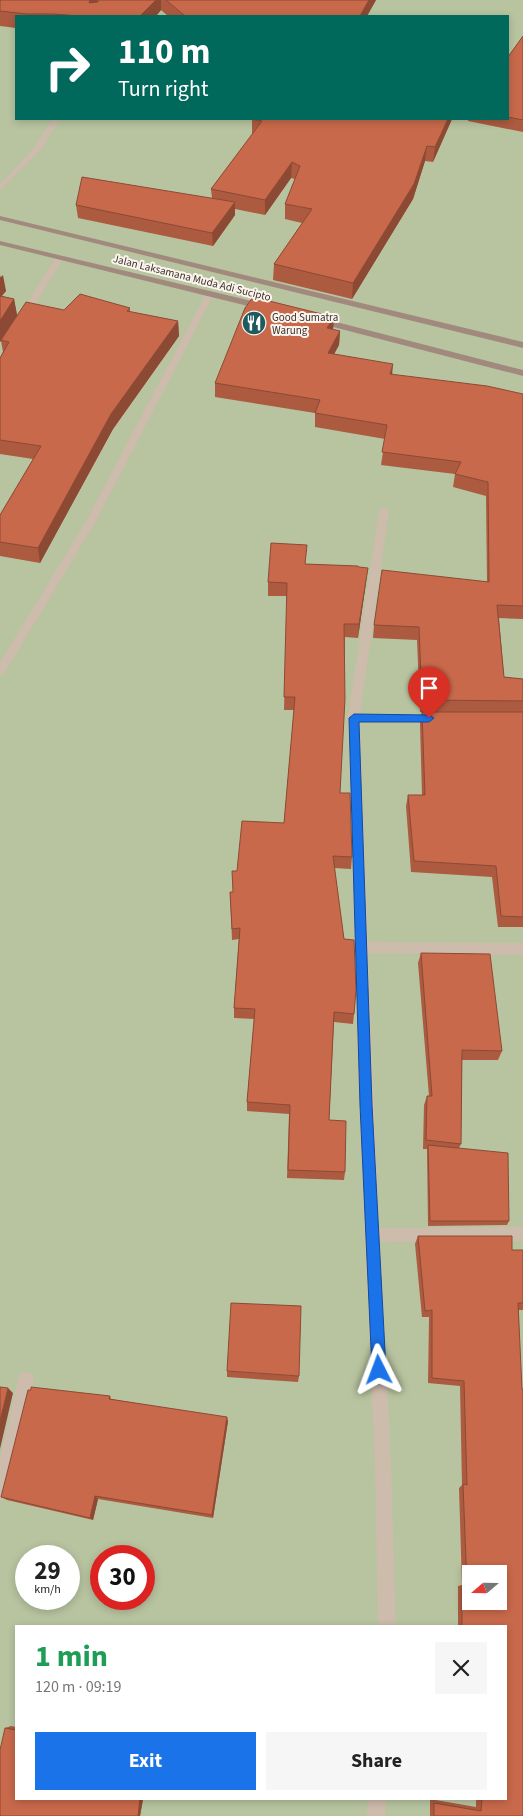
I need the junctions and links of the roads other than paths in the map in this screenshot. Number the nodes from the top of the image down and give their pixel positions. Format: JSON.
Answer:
{"nodes":[{"id":1,"x":55,"y":120,"type":"edge"},
{"id":2,"x":0,"y":188,"type":"edge"},
{"id":3,"x":0,"y":218,"type":"edge"},
{"id":4,"x":0,"y":243,"type":"edge"},
{"id":5,"x":60,"y":258,"type":"junction"},
{"id":6,"x":210,"y":294,"type":"junction"},
{"id":7,"x":272,"y":309,"type":"edge"},
{"id":8,"x":308,"y":318,"type":"edge"},
{"id":9,"x":15,"y":329,"type":"edge"},
{"id":10,"x":523,"y":345,"type":"edge"},
{"id":11,"x":523,"y":373,"type":"edge"},
{"id":12,"x":384,"y":510,"type":"dead end"},
{"id":13,"x":0,"y":671,"type":"edge"},
{"id":14,"x":354,"y":718,"type":"junction"},
{"id":15,"x":454,"y":719,"type":"edge"},
{"id":16,"x":361,"y":947,"type":"junction"},
{"id":17,"x":523,"y":949,"type":"edge"},
{"id":18,"x":523,"y":1234,"type":"edge"},
{"id":19,"x":373,"y":1235,"type":"junction"},
{"id":20,"x":26,"y":1380,"type":"dead end"},
{"id":21,"x":0,"y":1492,"type":"edge"},
{"id":22,"x":387,"y":1625,"type":"edge"},
{"id":23,"x":377,"y":1800,"type":"edge"},
{"id":24,"x":376,"y":1816,"type":"edge"}],
"edges":[{"from":1,"to":2,"type":"street"},
{"from":3,"to":10,"type":"main road","name":"Jalan Laksamana Muda Adi Sucipto"},
{"from":4,"to":5,"type":"main road","name":"Jalan Laksamana Muda Adi Sucipto"},
{"from":5,"to":6,"type":"main road","name":"Jalan Laksamana Muda Adi Sucipto"},
{"from":5,"to":9,"type":"street"},
{"from":6,"to":7,"type":"main road","name":"Jalan Laksamana Muda Adi Sucipto"},
{"from":6,"to":13,"type":"street"},
{"from":8,"to":11,"type":"main road"},
{"from":12,"to":14,"type":"street"},
{"from":14,"to":15,"type":"street"},
{"from":14,"to":16,"type":"street"},
{"from":16,"to":17,"type":"street"},
{"from":16,"to":19,"type":"street"},
{"from":18,"to":19,"type":"street"},
{"from":19,"to":22,"type":"street"},
{"from":20,"to":21,"type":"street"},
{"from":23,"to":24,"type":"street"}]}
